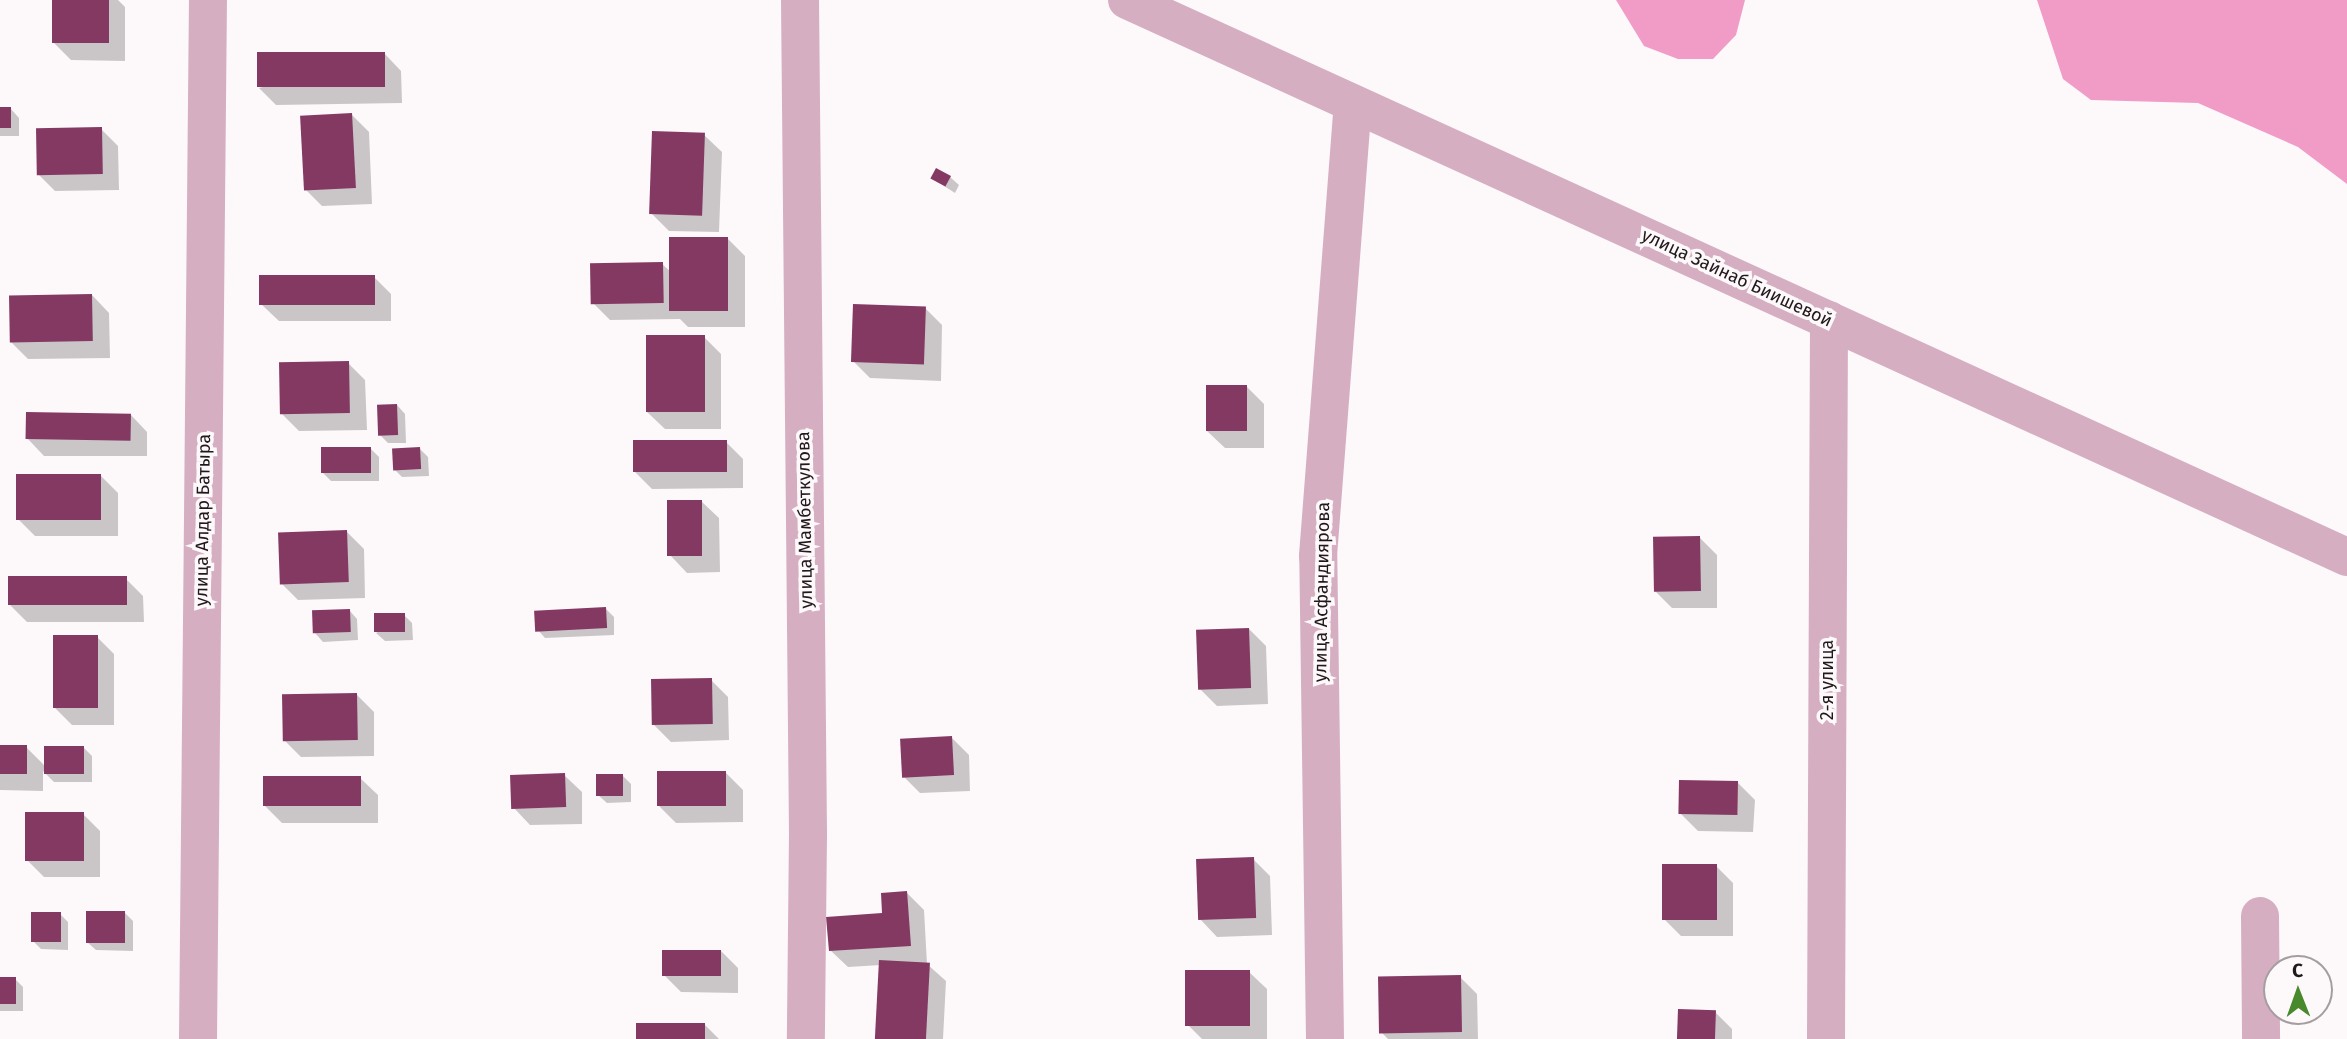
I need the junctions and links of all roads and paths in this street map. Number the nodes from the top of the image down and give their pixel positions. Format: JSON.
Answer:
{"nodes":[{"id":1,"x":208,"y":0,"type":"edge"},
{"id":2,"x":800,"y":0,"type":"edge"},
{"id":3,"x":1127,"y":0,"type":"edge"},
{"id":4,"x":1353,"y":103,"type":"junction"},
{"id":5,"x":1829,"y":320,"type":"junction"},
{"id":6,"x":2347,"y":556,"type":"edge"},
{"id":7,"x":2260,"y":916,"type":"dead end"},
{"id":8,"x":198,"y":1039,"type":"edge"},
{"id":9,"x":806,"y":1039,"type":"edge"},
{"id":10,"x":1325,"y":1039,"type":"edge"},
{"id":11,"x":1826,"y":1039,"type":"edge"},
{"id":12,"x":2262,"y":1039,"type":"edge"}],
"edges":[{"from":1,"to":8,"type":"street","name":"улица Алдар Батыра"},
{"from":2,"to":9,"type":"street","name":"улица Мамбеткулова"},
{"from":3,"to":4,"type":"street","name":"улица Зайнаб Биишевой"},
{"from":4,"to":5,"type":"street","name":"улица Зайнаб Биишевой"},
{"from":4,"to":10,"type":"street","name":"улица Асфандиярова"},
{"from":5,"to":6,"type":"street","name":"улица Зайнаб Биишевой"},
{"from":5,"to":11,"type":"street","name":"2-я улица"},
{"from":7,"to":12,"type":"street"}]}
